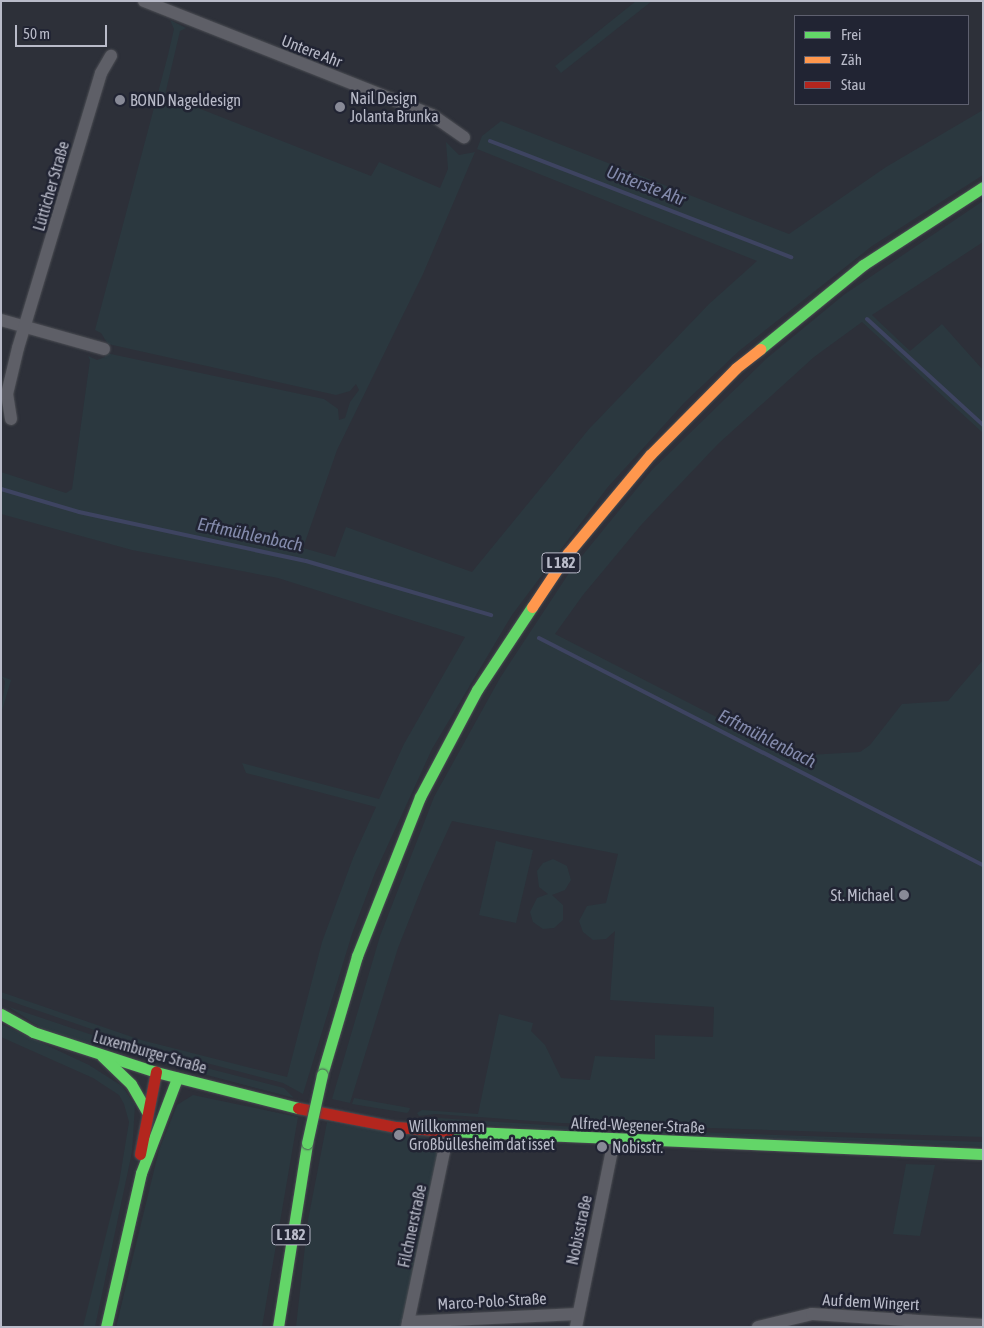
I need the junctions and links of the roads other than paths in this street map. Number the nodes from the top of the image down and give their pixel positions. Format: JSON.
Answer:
{"nodes":[{"id":1,"x":144,"y":1,"type":"edge"},
{"id":2,"x":111,"y":56,"type":"dead end"},
{"id":3,"x":464,"y":137,"type":"dead end"},
{"id":4,"x":983,"y":187,"type":"edge"},
{"id":5,"x":1,"y":320,"type":"edge"},
{"id":6,"x":26,"y":327,"type":"junction"},
{"id":7,"x":104,"y":349,"type":"dead end"},
{"id":8,"x":11,"y":420,"type":"dead end"},
{"id":9,"x":1,"y":1014,"type":"edge"},
{"id":10,"x":102,"y":1056,"type":"junction"},
{"id":11,"x":156,"y":1072,"type":"junction"},
{"id":12,"x":176,"y":1078,"type":"junction"},
{"id":13,"x":294,"y":1107,"type":"joint"},
{"id":14,"x":147,"y":1112,"type":"junction"},
{"id":15,"x":448,"y":1132,"type":"junction"},
{"id":16,"x":614,"y":1140,"type":"junction"},
{"id":17,"x":983,"y":1154,"type":"edge"},
{"id":18,"x":141,"y":1173,"type":"junction"},
{"id":19,"x":577,"y":1320,"type":"edge"},
{"id":20,"x":408,"y":1324,"type":"edge"},
{"id":21,"x":983,"y":1325,"type":"edge"},
{"id":22,"x":106,"y":1327,"type":"edge"},
{"id":23,"x":278,"y":1327,"type":"edge"},
{"id":24,"x":758,"y":1327,"type":"edge"}],
"edges":[{"from":1,"to":3,"type":"street","name":"Untere Ahr"},
{"from":2,"to":6,"type":"street","name":"Lütticher Straße"},
{"from":4,"to":23,"type":"main road","number":"L 182","bridge":true},
{"from":5,"to":6,"type":"street"},
{"from":6,"to":7,"type":"street"},
{"from":6,"to":8,"type":"street","name":"Lütticher Straße"},
{"from":9,"to":10,"type":"main road","name":"Luxemburger Straße"},
{"from":10,"to":11,"type":"main road","name":"Luxemburger Straße"},
{"from":10,"to":14,"type":"main road"},
{"from":11,"to":12,"type":"main road","name":"Luxemburger Straße"},
{"from":11,"to":14,"type":"main road"},
{"from":12,"to":13,"type":"main road","name":"Luxemburger Straße"},
{"from":12,"to":18,"type":"main road"},
{"from":13,"to":15,"type":"main road","name":"Alfred-Wegener-Straße"},
{"from":14,"to":18,"type":"main road"},
{"from":15,"to":16,"type":"main road","name":"Alfred-Wegener-Straße"},
{"from":15,"to":20,"type":"street","name":"Filchnerstraße"},
{"from":16,"to":17,"type":"main road","name":"Alfred-Wegener-Straße"},
{"from":16,"to":19,"type":"street","name":"Nobisstraße"},
{"from":18,"to":22,"type":"main road"},
{"from":19,"to":20,"type":"street","name":"Marco-Polo-Straße"},
{"from":21,"to":24,"type":"street","name":"Auf dem Wingert"}]}
